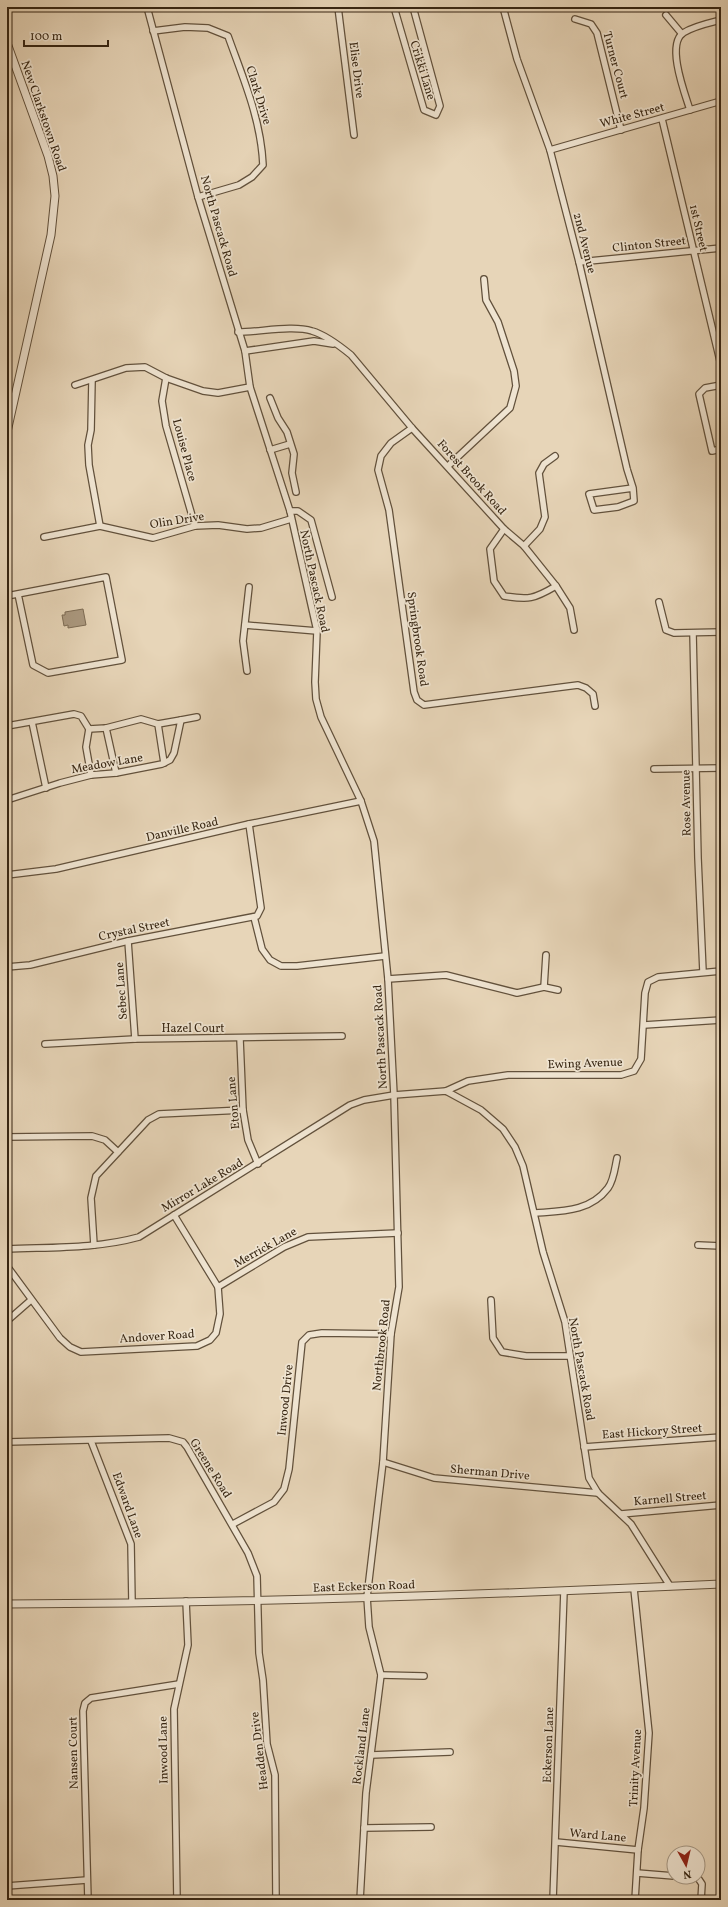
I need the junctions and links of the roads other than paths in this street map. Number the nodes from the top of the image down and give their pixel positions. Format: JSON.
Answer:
{"nodes":[{"id":1,"x":148,"y":7,"type":"edge"},
{"id":2,"x":338,"y":7,"type":"edge"},
{"id":3,"x":394,"y":7,"type":"edge"},
{"id":4,"x":413,"y":7,"type":"edge"},
{"id":5,"x":503,"y":7,"type":"edge"},
{"id":6,"x":666,"y":15,"type":"dead end"},
{"id":7,"x":575,"y":19,"type":"dead end"},
{"id":8,"x":721,"y":20,"type":"edge"},
{"id":9,"x":153,"y":31,"type":"junction"},
{"id":10,"x":682,"y":34,"type":"junction"},
{"id":11,"x":7,"y":43,"type":"edge"},
{"id":12,"x":721,"y":101,"type":"edge"},
{"id":13,"x":690,"y":110,"type":"junction"},
{"id":14,"x":662,"y":119,"type":"junction"},
{"id":15,"x":621,"y":130,"type":"junction"},
{"id":16,"x":354,"y":135,"type":"dead end"},
{"id":17,"x":550,"y":150,"type":"junction"},
{"id":18,"x":198,"y":197,"type":"junction"},
{"id":19,"x":721,"y":248,"type":"edge"},
{"id":20,"x":693,"y":251,"type":"junction"},
{"id":21,"x":579,"y":262,"type":"junction"},
{"id":22,"x":484,"y":279,"type":"dead end"},
{"id":23,"x":238,"y":332,"type":"junction"},
{"id":24,"x":339,"y":346,"type":"junction"},
{"id":25,"x":245,"y":351,"type":"junction"},
{"id":26,"x":721,"y":365,"type":"edge"},
{"id":27,"x":166,"y":378,"type":"junction"},
{"id":28,"x":92,"y":380,"type":"junction"},
{"id":29,"x":75,"y":384,"type":"dead end"},
{"id":30,"x":721,"y":385,"type":"edge"},
{"id":31,"x":250,"y":387,"type":"junction"},
{"id":32,"x":270,"y":398,"type":"dead end"},
{"id":33,"x":412,"y":428,"type":"junction"},
{"id":34,"x":7,"y":432,"type":"edge"},
{"id":35,"x":290,"y":444,"type":"junction"},
{"id":36,"x":721,"y":449,"type":"edge"},
{"id":37,"x":270,"y":450,"type":"junction"},
{"id":38,"x":555,"y":456,"type":"dead end"},
{"id":39,"x":448,"y":466,"type":"junction"},
{"id":40,"x":633,"y":488,"type":"junction"},
{"id":41,"x":296,"y":492,"type":"dead end"},
{"id":42,"x":290,"y":511,"type":"junction"},
{"id":43,"x":291,"y":519,"type":"junction"},
{"id":44,"x":100,"y":526,"type":"junction"},
{"id":45,"x":195,"y":526,"type":"junction"},
{"id":46,"x":504,"y":529,"type":"junction"},
{"id":47,"x":44,"y":537,"type":"dead end"},
{"id":48,"x":524,"y":546,"type":"junction"},
{"id":49,"x":556,"y":586,"type":"junction"},
{"id":50,"x":249,"y":587,"type":"dead end"},
{"id":51,"x":18,"y":594,"type":"junction"},
{"id":52,"x":7,"y":596,"type":"edge"},
{"id":53,"x":332,"y":597,"type":"dead end"},
{"id":54,"x":659,"y":602,"type":"dead end"},
{"id":55,"x":245,"y":625,"type":"junction"},
{"id":56,"x":574,"y":630,"type":"dead end"},
{"id":57,"x":317,"y":631,"type":"junction"},
{"id":58,"x":721,"y":632,"type":"edge"},
{"id":59,"x":693,"y":633,"type":"junction"},
{"id":60,"x":247,"y":671,"type":"dead end"},
{"id":61,"x":595,"y":706,"type":"dead end"},
{"id":62,"x":197,"y":717,"type":"dead end"},
{"id":63,"x":181,"y":720,"type":"junction"},
{"id":64,"x":32,"y":722,"type":"junction"},
{"id":65,"x":158,"y":724,"type":"junction"},
{"id":66,"x":7,"y":726,"type":"edge"},
{"id":67,"x":106,"y":728,"type":"junction"},
{"id":68,"x":89,"y":729,"type":"junction"},
{"id":69,"x":164,"y":763,"type":"junction"},
{"id":70,"x":697,"y":768,"type":"junction"},
{"id":71,"x":721,"y":768,"type":"edge"},
{"id":72,"x":654,"y":769,"type":"dead end"},
{"id":73,"x":116,"y":773,"type":"junction"},
{"id":74,"x":91,"y":775,"type":"junction"},
{"id":75,"x":46,"y":788,"type":"junction"},
{"id":76,"x":7,"y":800,"type":"edge"},
{"id":77,"x":361,"y":801,"type":"junction"},
{"id":78,"x":249,"y":824,"type":"junction"},
{"id":79,"x":7,"y":875,"type":"edge"},
{"id":80,"x":254,"y":917,"type":"junction"},
{"id":81,"x":128,"y":941,"type":"junction"},
{"id":82,"x":546,"y":955,"type":"dead end"},
{"id":83,"x":385,"y":956,"type":"junction"},
{"id":84,"x":7,"y":967,"type":"edge"},
{"id":85,"x":721,"y":971,"type":"edge"},
{"id":86,"x":703,"y":972,"type":"junction"},
{"id":87,"x":388,"y":979,"type":"junction"},
{"id":88,"x":544,"y":987,"type":"junction"},
{"id":89,"x":558,"y":990,"type":"dead end"},
{"id":90,"x":721,"y":1020,"type":"edge"},
{"id":91,"x":644,"y":1025,"type":"junction"},
{"id":92,"x":342,"y":1036,"type":"dead end"},
{"id":93,"x":135,"y":1039,"type":"junction"},
{"id":94,"x":240,"y":1039,"type":"junction"},
{"id":95,"x":45,"y":1044,"type":"dead end"},
{"id":96,"x":446,"y":1091,"type":"junction"},
{"id":97,"x":394,"y":1095,"type":"junction"},
{"id":98,"x":243,"y":1110,"type":"junction"},
{"id":99,"x":7,"y":1137,"type":"edge"},
{"id":100,"x":118,"y":1152,"type":"junction"},
{"id":101,"x":617,"y":1158,"type":"dead end"},
{"id":102,"x":258,"y":1164,"type":"junction"},
{"id":103,"x":535,"y":1213,"type":"junction"},
{"id":104,"x":174,"y":1215,"type":"junction"},
{"id":105,"x":398,"y":1233,"type":"junction"},
{"id":106,"x":94,"y":1245,"type":"junction"},
{"id":107,"x":698,"y":1245,"type":"dead end"},
{"id":108,"x":721,"y":1246,"type":"edge"},
{"id":109,"x":7,"y":1249,"type":"edge"},
{"id":110,"x":7,"y":1266,"type":"edge"},
{"id":111,"x":218,"y":1287,"type":"junction"},
{"id":112,"x":32,"y":1300,"type":"junction"},
{"id":113,"x":491,"y":1300,"type":"dead end"},
{"id":114,"x":7,"y":1321,"type":"edge"},
{"id":115,"x":391,"y":1334,"type":"junction"},
{"id":116,"x":569,"y":1356,"type":"junction"},
{"id":117,"x":721,"y":1437,"type":"edge"},
{"id":118,"x":92,"y":1441,"type":"junction"},
{"id":119,"x":7,"y":1442,"type":"edge"},
{"id":120,"x":584,"y":1447,"type":"junction"},
{"id":121,"x":382,"y":1462,"type":"junction"},
{"id":122,"x":598,"y":1493,"type":"junction"},
{"id":123,"x":721,"y":1504,"type":"edge"},
{"id":124,"x":621,"y":1514,"type":"junction"},
{"id":125,"x":233,"y":1524,"type":"junction"},
{"id":126,"x":721,"y":1584,"type":"edge"},
{"id":127,"x":670,"y":1586,"type":"junction"},
{"id":128,"x":634,"y":1589,"type":"junction"},
{"id":129,"x":564,"y":1591,"type":"junction"},
{"id":130,"x":367,"y":1597,"type":"junction"},
{"id":131,"x":186,"y":1601,"type":"junction"},
{"id":132,"x":257,"y":1601,"type":"junction"},
{"id":133,"x":7,"y":1604,"type":"edge"},
{"id":134,"x":132,"y":1604,"type":"junction"},
{"id":135,"x":381,"y":1675,"type":"junction"},
{"id":136,"x":424,"y":1676,"type":"dead end"},
{"id":137,"x":179,"y":1684,"type":"junction"},
{"id":138,"x":450,"y":1752,"type":"dead end"},
{"id":139,"x":371,"y":1754,"type":"junction"},
{"id":140,"x":431,"y":1827,"type":"dead end"},
{"id":141,"x":364,"y":1828,"type":"junction"},
{"id":142,"x":556,"y":1842,"type":"junction"},
{"id":143,"x":638,"y":1850,"type":"junction"},
{"id":144,"x":637,"y":1874,"type":"junction"},
{"id":145,"x":666,"y":1876,"type":"edge"},
{"id":146,"x":87,"y":1880,"type":"junction"},
{"id":147,"x":702,"y":1885,"type":"edge"},
{"id":148,"x":7,"y":1886,"type":"edge"},
{"id":149,"x":88,"y":1900,"type":"edge"},
{"id":150,"x":177,"y":1900,"type":"edge"},
{"id":151,"x":276,"y":1900,"type":"edge"},
{"id":152,"x":360,"y":1900,"type":"edge"},
{"id":153,"x":553,"y":1900,"type":"edge"},
{"id":154,"x":635,"y":1900,"type":"edge"},
{"id":155,"x":701,"y":1900,"type":"edge"}],
"edges":[{"from":1,"to":9,"type":"street","name":"North Pascack Road"},
{"from":2,"to":16,"type":"street","name":"Elise Drive"},
{"from":3,"to":4,"type":"street","name":"Crikki Lane"},
{"from":5,"to":17,"type":"street","name":"2nd Avenue"},
{"from":6,"to":10,"type":"street"},
{"from":7,"to":15,"type":"street","name":"Turner Court"},
{"from":8,"to":10,"type":"street"},
{"from":9,"to":18,"type":"street","name":"North Pascack Road"},
{"from":9,"to":18,"type":"street","name":"Clark Drive"},
{"from":10,"to":13,"type":"street"},
{"from":11,"to":34,"type":"street","name":"New Clarkstown Road"},
{"from":12,"to":13,"type":"street","name":"White Street"},
{"from":13,"to":14,"type":"street","name":"White Street"},
{"from":14,"to":15,"type":"street","name":"White Street"},
{"from":14,"to":20,"type":"street","name":"1st Street"},
{"from":15,"to":17,"type":"street","name":"White Street"},
{"from":17,"to":21,"type":"street","name":"2nd Avenue"},
{"from":18,"to":23,"type":"street","name":"North Pascack Road"},
{"from":19,"to":20,"type":"street","name":"Clinton Street"},
{"from":20,"to":21,"type":"street","name":"Clinton Street"},
{"from":20,"to":26,"type":"street","name":"1st Street"},
{"from":21,"to":40,"type":"street","name":"2nd Avenue"},
{"from":22,"to":39,"type":"street"},
{"from":23,"to":24,"type":"street","name":"Forest Brook Road"},
{"from":23,"to":25,"type":"street","name":"North Pascack Road"},
{"from":24,"to":25,"type":"street","name":"Forest Brook Road"},
{"from":24,"to":33,"type":"street","name":"Forest Brook Road"},
{"from":25,"to":31,"type":"street","name":"North Pascack Road"},
{"from":27,"to":28,"type":"street"},
{"from":27,"to":31,"type":"street"},
{"from":27,"to":45,"type":"street","name":"Louise Place"},
{"from":28,"to":29,"type":"street"},
{"from":28,"to":44,"type":"street"},
{"from":30,"to":36,"type":"street"},
{"from":31,"to":37,"type":"street","name":"North Pascack Road"},
{"from":32,"to":35,"type":"street"},
{"from":33,"to":39,"type":"street","name":"Forest Brook Road"},
{"from":33,"to":61,"type":"street","name":"Springbrook Road"},
{"from":35,"to":37,"type":"street"},
{"from":35,"to":41,"type":"street"},
{"from":37,"to":42,"type":"street","name":"North Pascack Road"},
{"from":38,"to":48,"type":"street"},
{"from":39,"to":46,"type":"street","name":"Forest Brook Road"},
{"from":40,"to":40,"type":"street"},
{"from":42,"to":43,"type":"street","name":"North Pascack Road"},
{"from":42,"to":53,"type":"street"},
{"from":43,"to":45,"type":"street","name":"Olin Drive"},
{"from":43,"to":57,"type":"street","name":"North Pascack Road"},
{"from":44,"to":45,"type":"street","name":"Olin Drive"},
{"from":44,"to":47,"type":"street","name":"Olin Drive"},
{"from":46,"to":48,"type":"street","name":"Forest Brook Road"},
{"from":46,"to":49,"type":"street"},
{"from":48,"to":49,"type":"street","name":"Forest Brook Road"},
{"from":49,"to":56,"type":"street","name":"Forest Brook Road"},
{"from":50,"to":55,"type":"street"},
{"from":51,"to":51,"type":"street"},
{"from":51,"to":52,"type":"street"},
{"from":54,"to":59,"type":"street"},
{"from":55,"to":57,"type":"street"},
{"from":55,"to":60,"type":"street"},
{"from":57,"to":77,"type":"street","name":"North Pascack Road"},
{"from":58,"to":59,"type":"street"},
{"from":59,"to":70,"type":"street","name":"Rose Avenue"},
{"from":62,"to":63,"type":"street"},
{"from":63,"to":65,"type":"street"},
{"from":63,"to":69,"type":"street"},
{"from":64,"to":66,"type":"street"},
{"from":64,"to":68,"type":"street"},
{"from":64,"to":75,"type":"street"},
{"from":65,"to":67,"type":"street"},
{"from":65,"to":69,"type":"street"},
{"from":67,"to":68,"type":"street"},
{"from":67,"to":73,"type":"street"},
{"from":68,"to":74,"type":"street"},
{"from":69,"to":73,"type":"street","name":"Meadow Lane"},
{"from":70,"to":71,"type":"street"},
{"from":70,"to":72,"type":"street"},
{"from":70,"to":86,"type":"street","name":"Rose Avenue"},
{"from":73,"to":74,"type":"street","name":"Meadow Lane"},
{"from":74,"to":75,"type":"street","name":"Meadow Lane"},
{"from":75,"to":76,"type":"street","name":"Meadow Lane"},
{"from":77,"to":78,"type":"street","name":"Danville Road"},
{"from":77,"to":83,"type":"street","name":"North Pascack Road"},
{"from":78,"to":79,"type":"street","name":"Danville Road"},
{"from":78,"to":80,"type":"street"},
{"from":80,"to":81,"type":"street","name":"Crystal Street"},
{"from":80,"to":83,"type":"street"},
{"from":81,"to":84,"type":"street","name":"Crystal Street"},
{"from":81,"to":93,"type":"street","name":"Sebec Lane"},
{"from":82,"to":88,"type":"street"},
{"from":83,"to":87,"type":"street","name":"North Pascack Road"},
{"from":85,"to":86,"type":"street","name":"Ewing Avenue"},
{"from":86,"to":91,"type":"street","name":"Ewing Avenue"},
{"from":87,"to":88,"type":"street"},
{"from":87,"to":97,"type":"street","name":"North Pascack Road"},
{"from":88,"to":89,"type":"street"},
{"from":90,"to":91,"type":"street"},
{"from":91,"to":96,"type":"street","name":"Ewing Avenue"},
{"from":92,"to":94,"type":"street","name":"Hazel Court"},
{"from":93,"to":94,"type":"street","name":"Hazel Court"},
{"from":93,"to":95,"type":"street","name":"Hazel Court"},
{"from":94,"to":98,"type":"street","name":"Eton Lane"},
{"from":96,"to":97,"type":"street","name":"North Pascack Road"},
{"from":96,"to":103,"type":"street","name":"North Pascack Road"},
{"from":97,"to":102,"type":"street","name":"Mirror Lake Road"},
{"from":97,"to":105,"type":"street","name":"Northbrook Road"},
{"from":98,"to":100,"type":"street"},
{"from":98,"to":102,"type":"street","name":"Eton Lane"},
{"from":99,"to":100,"type":"street"},
{"from":100,"to":106,"type":"street"},
{"from":101,"to":103,"type":"street"},
{"from":102,"to":104,"type":"street","name":"Mirror Lake Road"},
{"from":103,"to":116,"type":"street","name":"North Pascack Road"},
{"from":104,"to":106,"type":"street","name":"Mirror Lake Road"},
{"from":104,"to":111,"type":"street","name":"Andover Road"},
{"from":105,"to":111,"type":"street","name":"Merrick Lane"},
{"from":105,"to":115,"type":"street","name":"Northbrook Road"},
{"from":106,"to":109,"type":"street","name":"Mirror Lake Road"},
{"from":107,"to":108,"type":"street"},
{"from":110,"to":112,"type":"street","name":"Andover Road"},
{"from":111,"to":112,"type":"street","name":"Andover Road"},
{"from":112,"to":114,"type":"street"},
{"from":113,"to":116,"type":"street"},
{"from":115,"to":121,"type":"street","name":"Northbrook Road"},
{"from":115,"to":125,"type":"street","name":"Inwood Drive"},
{"from":116,"to":120,"type":"street","name":"North Pascack Road"},
{"from":117,"to":120,"type":"street","name":"East Hickory Street"},
{"from":118,"to":119,"type":"street","name":"Greene Road"},
{"from":118,"to":125,"type":"street","name":"Greene Road"},
{"from":118,"to":134,"type":"street","name":"Edward Lane"},
{"from":120,"to":122,"type":"street","name":"North Pascack Road"},
{"from":121,"to":122,"type":"street","name":"Sherman Drive"},
{"from":121,"to":130,"type":"street","name":"Northbrook Road"},
{"from":122,"to":124,"type":"street","name":"North Pascack Road"},
{"from":123,"to":124,"type":"street","name":"Karnell Street"},
{"from":124,"to":127,"type":"street","name":"North Pascack Road"},
{"from":125,"to":132,"type":"street","name":"Greene Road"},
{"from":126,"to":127,"type":"street","name":"East Eckerson Road"},
{"from":127,"to":128,"type":"street","name":"East Eckerson Road"},
{"from":128,"to":129,"type":"street","name":"East Eckerson Road"},
{"from":128,"to":143,"type":"street","name":"Trinity Avenue"},
{"from":129,"to":130,"type":"street","name":"East Eckerson Road"},
{"from":129,"to":142,"type":"street","name":"Eckerson Lane"},
{"from":130,"to":132,"type":"street","name":"East Eckerson Road"},
{"from":130,"to":135,"type":"street","name":"Rockland Lane"},
{"from":131,"to":132,"type":"street","name":"East Eckerson Road"},
{"from":131,"to":134,"type":"street","name":"East Eckerson Road"},
{"from":131,"to":137,"type":"street","name":"Inwood Lane"},
{"from":132,"to":151,"type":"street","name":"Headden Drive"},
{"from":133,"to":134,"type":"street","name":"East Eckerson Road"},
{"from":135,"to":136,"type":"street"},
{"from":135,"to":139,"type":"street","name":"Rockland Lane"},
{"from":137,"to":146,"type":"street","name":"Nansen Court"},
{"from":137,"to":150,"type":"street","name":"Inwood Lane"},
{"from":138,"to":139,"type":"street"},
{"from":139,"to":141,"type":"street","name":"Rockland Lane"},
{"from":140,"to":141,"type":"street"},
{"from":141,"to":152,"type":"street","name":"Rockland Lane"},
{"from":142,"to":143,"type":"street","name":"Ward Lane"},
{"from":142,"to":153,"type":"street","name":"Eckerson Lane"},
{"from":143,"to":144,"type":"street","name":"Trinity Avenue"},
{"from":144,"to":145,"type":"street"},
{"from":144,"to":154,"type":"street","name":"Trinity Avenue"},
{"from":146,"to":148,"type":"street"},
{"from":146,"to":149,"type":"street","name":"Nansen Court"},
{"from":147,"to":155,"type":"street"}]}
